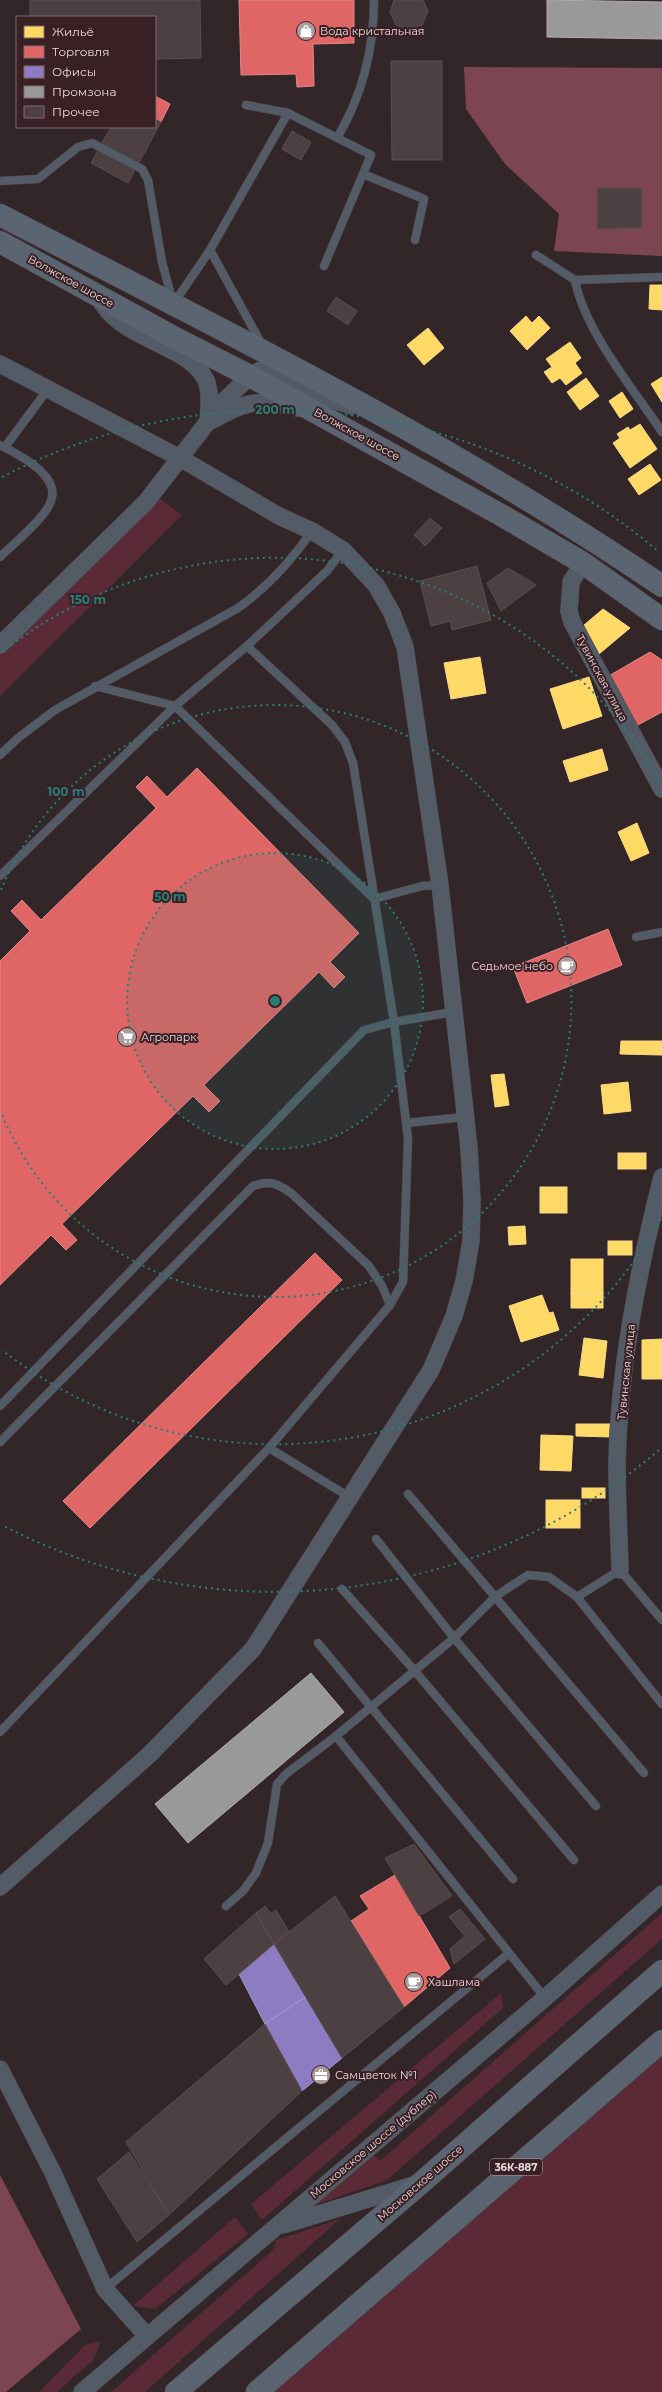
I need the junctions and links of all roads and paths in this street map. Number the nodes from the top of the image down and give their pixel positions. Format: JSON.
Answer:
{"nodes":[{"id":1,"x":374,"y":0,"type":"edge"},
{"id":2,"x":246,"y":105,"type":"dead end"},
{"id":3,"x":288,"y":113,"type":"junction"},
{"id":4,"x":337,"y":138,"type":"junction"},
{"id":5,"x":363,"y":174,"type":"junction"},
{"id":6,"x":0,"y":181,"type":"edge"},
{"id":7,"x":0,"y":215,"type":"edge"},
{"id":8,"x":415,"y":240,"type":"dead end"},
{"id":9,"x":0,"y":242,"type":"edge"},
{"id":10,"x":210,"y":250,"type":"junction"},
{"id":11,"x":536,"y":255,"type":"dead end"},
{"id":12,"x":324,"y":266,"type":"dead end"},
{"id":13,"x":662,"y":277,"type":"edge"},
{"id":14,"x":575,"y":280,"type":"junction"},
{"id":15,"x":98,"y":296,"type":"junction"},
{"id":16,"x":173,"y":304,"type":"junction"},
{"id":17,"x":220,"y":328,"type":"junction"},
{"id":18,"x":265,"y":351,"type":"junction"},
{"id":19,"x":207,"y":354,"type":"junction"},
{"id":20,"x":0,"y":364,"type":"edge"},
{"id":21,"x":250,"y":376,"type":"junction"},
{"id":22,"x":48,"y":389,"type":"junction"},
{"id":23,"x":368,"y":407,"type":"junction"},
{"id":24,"x":317,"y":412,"type":"junction"},
{"id":25,"x":208,"y":423,"type":"junction"},
{"id":26,"x":662,"y":432,"type":"edge"},
{"id":27,"x":3,"y":446,"type":"edge"},
{"id":28,"x":180,"y":458,"type":"junction"},
{"id":29,"x":312,"y":531,"type":"junction"},
{"id":30,"x":343,"y":550,"type":"junction"},
{"id":31,"x":0,"y":557,"type":"edge"},
{"id":32,"x":583,"y":563,"type":"junction"},
{"id":33,"x":662,"y":586,"type":"edge"},
{"id":34,"x":662,"y":619,"type":"edge"},
{"id":35,"x":0,"y":645,"type":"edge"},
{"id":36,"x":247,"y":646,"type":"junction"},
{"id":37,"x":95,"y":686,"type":"junction"},
{"id":38,"x":175,"y":706,"type":"junction"},
{"id":39,"x":0,"y":755,"type":"edge"},
{"id":40,"x":662,"y":789,"type":"edge"},
{"id":41,"x":0,"y":876,"type":"edge"},
{"id":42,"x":440,"y":885,"type":"junction"},
{"id":43,"x":374,"y":899,"type":"junction"},
{"id":44,"x":662,"y":932,"type":"edge"},
{"id":45,"x":636,"y":937,"type":"dead end"},
{"id":46,"x":453,"y":1012,"type":"junction"},
{"id":47,"x":394,"y":1022,"type":"junction"},
{"id":48,"x":464,"y":1116,"type":"junction"},
{"id":49,"x":406,"y":1124,"type":"junction"},
{"id":50,"x":662,"y":1178,"type":"edge"},
{"id":51,"x":390,"y":1305,"type":"junction"},
{"id":52,"x":0,"y":1406,"type":"edge"},
{"id":53,"x":0,"y":1442,"type":"edge"},
{"id":54,"x":268,"y":1448,"type":"junction"},
{"id":55,"x":408,"y":1494,"type":"dead end"},
{"id":56,"x":351,"y":1498,"type":"junction"},
{"id":57,"x":376,"y":1539,"type":"dead end"},
{"id":58,"x":620,"y":1570,"type":"junction"},
{"id":59,"x":342,"y":1589,"type":"dead end"},
{"id":60,"x":496,"y":1596,"type":"junction"},
{"id":61,"x":577,"y":1597,"type":"junction"},
{"id":62,"x":662,"y":1620,"type":"edge"},
{"id":63,"x":454,"y":1638,"type":"junction"},
{"id":64,"x":318,"y":1643,"type":"dead end"},
{"id":65,"x":414,"y":1670,"type":"junction"},
{"id":66,"x":662,"y":1704,"type":"edge"},
{"id":67,"x":371,"y":1707,"type":"junction"},
{"id":68,"x":0,"y":1732,"type":"edge"},
{"id":69,"x":336,"y":1736,"type":"junction"},
{"id":70,"x":644,"y":1773,"type":"dead end"},
{"id":71,"x":596,"y":1806,"type":"dead end"},
{"id":72,"x":574,"y":1860,"type":"dead end"},
{"id":73,"x":514,"y":1879,"type":"dead end"},
{"id":74,"x":0,"y":1887,"type":"edge"},
{"id":75,"x":662,"y":1894,"type":"edge"},
{"id":76,"x":226,"y":1906,"type":"dead end"},
{"id":77,"x":508,"y":1954,"type":"junction"},
{"id":78,"x":662,"y":1971,"type":"edge"},
{"id":79,"x":545,"y":1998,"type":"junction"},
{"id":80,"x":662,"y":2040,"type":"edge"},
{"id":81,"x":0,"y":2069,"type":"edge"},
{"id":82,"x":421,"y":2183,"type":"junction"},
{"id":83,"x":275,"y":2227,"type":"junction"},
{"id":84,"x":105,"y":2289,"type":"junction"},
{"id":85,"x":147,"y":2336,"type":"junction"},
{"id":86,"x":82,"y":2392,"type":"edge"},
{"id":87,"x":176,"y":2392,"type":"edge"},
{"id":88,"x":257,"y":2392,"type":"edge"}],
"edges":[{"from":1,"to":4,"type":"lane"},
{"from":2,"to":3,"type":"lane"},
{"from":3,"to":4,"type":"lane"},
{"from":3,"to":10,"type":"lane"},
{"from":4,"to":5,"type":"lane"},
{"from":5,"to":8,"type":"lane"},
{"from":5,"to":12,"type":"lane"},
{"from":6,"to":16,"type":"lane"},
{"from":7,"to":16,"type":"main road"},
{"from":9,"to":15,"type":"main road","name":"Волжское шоссе"},
{"from":10,"to":16,"type":"lane"},
{"from":10,"to":18,"type":"lane"},
{"from":11,"to":14,"type":"lane"},
{"from":13,"to":14,"type":"lane"},
{"from":14,"to":26,"type":"lane"},
{"from":15,"to":19,"type":"main road","name":"Волжское шоссе"},
{"from":15,"to":25,"type":"street"},
{"from":16,"to":17,"type":"main road"},
{"from":17,"to":18,"type":"main road"},
{"from":17,"to":19,"type":"main road"},
{"from":18,"to":23,"type":"main road"},
{"from":19,"to":21,"type":"main road","name":"Волжское шоссе"},
{"from":20,"to":22,"type":"street"},
{"from":21,"to":23,"type":"street"},
{"from":21,"to":24,"type":"main road","name":"Волжское шоссе"},
{"from":21,"to":25,"type":"street"},
{"from":22,"to":27,"type":"lane"},
{"from":22,"to":28,"type":"street"},
{"from":23,"to":33,"type":"main road"},
{"from":24,"to":25,"type":"street"},
{"from":24,"to":32,"type":"main road","name":"Волжское шоссе"},
{"from":25,"to":28,"type":"street"},
{"from":27,"to":31,"type":"lane"},
{"from":28,"to":29,"type":"street"},
{"from":28,"to":35,"type":"street"},
{"from":29,"to":30,"type":"street"},
{"from":29,"to":37,"type":"lane"},
{"from":30,"to":36,"type":"lane"},
{"from":30,"to":42,"type":"street"},
{"from":32,"to":34,"type":"main road","name":"Волжское шоссе"},
{"from":32,"to":40,"type":"street","name":"Тувинская улица"},
{"from":36,"to":38,"type":"lane"},
{"from":36,"to":43,"type":"lane"},
{"from":37,"to":38,"type":"lane"},
{"from":37,"to":39,"type":"lane"},
{"from":38,"to":41,"type":"lane"},
{"from":38,"to":43,"type":"lane"},
{"from":42,"to":43,"type":"lane"},
{"from":42,"to":46,"type":"street"},
{"from":43,"to":47,"type":"lane"},
{"from":44,"to":45,"type":"lane"},
{"from":46,"to":47,"type":"lane"},
{"from":46,"to":48,"type":"street"},
{"from":47,"to":49,"type":"lane"},
{"from":47,"to":52,"type":"lane"},
{"from":48,"to":49,"type":"lane"},
{"from":48,"to":56,"type":"street"},
{"from":49,"to":51,"type":"lane"},
{"from":50,"to":58,"type":"street","name":"Тувинская улица"},
{"from":51,"to":53,"type":"lane"},
{"from":51,"to":54,"type":"lane"},
{"from":54,"to":56,"type":"lane"},
{"from":54,"to":68,"type":"lane"},
{"from":55,"to":60,"type":"lane"},
{"from":56,"to":74,"type":"street"},
{"from":57,"to":63,"type":"lane"},
{"from":58,"to":61,"type":"lane"},
{"from":58,"to":62,"type":"lane"},
{"from":59,"to":65,"type":"lane"},
{"from":60,"to":61,"type":"lane"},
{"from":60,"to":63,"type":"lane"},
{"from":60,"to":70,"type":"lane"},
{"from":61,"to":66,"type":"lane"},
{"from":63,"to":65,"type":"lane"},
{"from":63,"to":71,"type":"lane"},
{"from":64,"to":67,"type":"lane"},
{"from":65,"to":67,"type":"lane"},
{"from":65,"to":72,"type":"lane"},
{"from":67,"to":69,"type":"lane"},
{"from":67,"to":73,"type":"lane"},
{"from":69,"to":76,"type":"lane"},
{"from":69,"to":77,"type":"lane"},
{"from":75,"to":79,"type":"street","name":"Московское шоссе (дублер)"},
{"from":77,"to":79,"type":"lane"},
{"from":77,"to":84,"type":"lane"},
{"from":78,"to":82,"type":"main road","name":"Московское шоссе"},
{"from":79,"to":83,"type":"street","name":"Московское шоссе (дублер)"},
{"from":80,"to":88,"type":"main road","number":"36К-887"},
{"from":81,"to":84,"type":"street"},
{"from":82,"to":83,"type":"street"},
{"from":82,"to":87,"type":"main road","name":"Московское шоссе"},
{"from":83,"to":85,"type":"street","name":"Московское шоссе (дублер)"},
{"from":84,"to":85,"type":"street"},
{"from":85,"to":86,"type":"street","name":"Московское шоссе (дублер)"}]}
